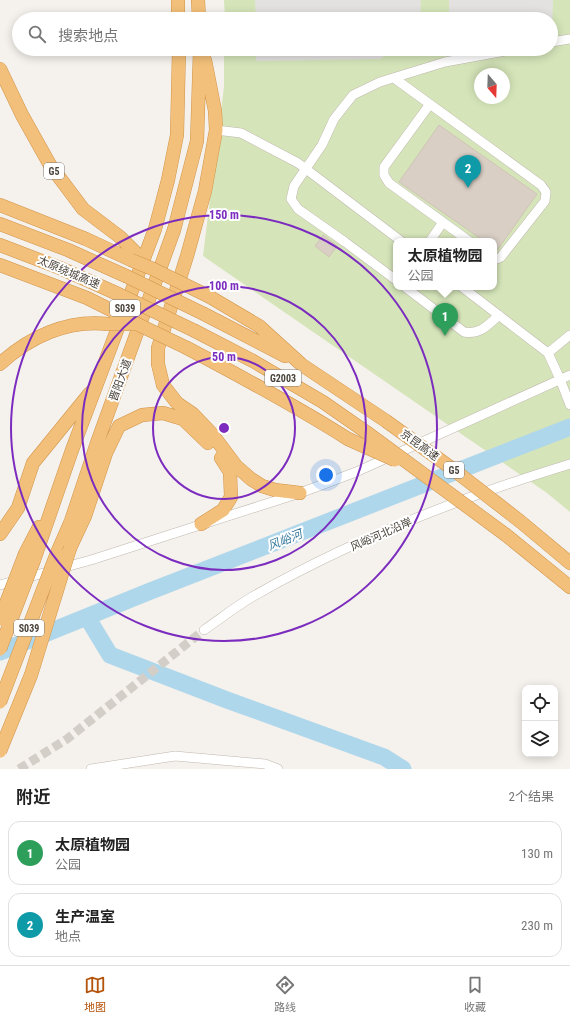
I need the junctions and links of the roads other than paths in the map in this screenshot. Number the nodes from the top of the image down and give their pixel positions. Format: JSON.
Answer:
{"nodes":[{"id":1,"x":178,"y":0,"type":"edge"},
{"id":2,"x":198,"y":0,"type":"edge"},
{"id":3,"x":178,"y":12,"type":"edge"},
{"id":4,"x":199,"y":12,"type":"edge"},
{"id":5,"x":570,"y":39,"type":"edge"},
{"id":6,"x":558,"y":41,"type":"edge"},
{"id":7,"x":178,"y":56,"type":"edge"},
{"id":8,"x":201,"y":56,"type":"edge"},
{"id":9,"x":203,"y":56,"type":"edge"},
{"id":10,"x":478,"y":56,"type":"edge"},
{"id":11,"x":0,"y":69,"type":"edge"},
{"id":12,"x":394,"y":78,"type":"junction"},
{"id":13,"x":430,"y":104,"type":"junction"},
{"id":14,"x":216,"y":130,"type":"junction"},
{"id":15,"x":306,"y":169,"type":"junction"},
{"id":16,"x":0,"y":205,"type":"edge"},
{"id":17,"x":443,"y":222,"type":"junction"},
{"id":18,"x":0,"y":224,"type":"edge"},
{"id":19,"x":397,"y":238,"type":"edge"},
{"id":20,"x":432,"y":238,"type":"edge"},
{"id":21,"x":465,"y":238,"type":"edge"},
{"id":22,"x":0,"y":245,"type":"edge"},
{"id":23,"x":133,"y":256,"type":"junction"},
{"id":24,"x":497,"y":259,"type":"edge"},
{"id":25,"x":0,"y":265,"type":"edge"},
{"id":26,"x":393,"y":278,"type":"edge"},
{"id":27,"x":409,"y":290,"type":"edge"},
{"id":28,"x":466,"y":290,"type":"edge"},
{"id":29,"x":499,"y":315,"type":"junction"},
{"id":30,"x":137,"y":324,"type":"junction"},
{"id":31,"x":570,"y":335,"type":"edge"},
{"id":32,"x":548,"y":353,"type":"junction"},
{"id":33,"x":0,"y":364,"type":"edge"},
{"id":34,"x":302,"y":364,"type":"junction"},
{"id":35,"x":570,"y":375,"type":"edge"},
{"id":36,"x":561,"y":382,"type":"junction"},
{"id":37,"x":97,"y":384,"type":"junction"},
{"id":38,"x":570,"y":405,"type":"edge"},
{"id":39,"x":570,"y":464,"type":"edge"},
{"id":40,"x":418,"y":471,"type":"junction"},
{"id":41,"x":300,"y":493,"type":"junction"},
{"id":42,"x":72,"y":521,"type":"junction"},
{"id":43,"x":201,"y":524,"type":"junction"},
{"id":44,"x":0,"y":534,"type":"edge"},
{"id":45,"x":70,"y":548,"type":"junction"},
{"id":46,"x":30,"y":557,"type":"junction"},
{"id":47,"x":570,"y":563,"type":"edge"},
{"id":48,"x":0,"y":585,"type":"edge"},
{"id":49,"x":570,"y":587,"type":"edge"},
{"id":50,"x":0,"y":619,"type":"edge"},
{"id":51,"x":204,"y":630,"type":"tunnel mouth"},
{"id":52,"x":0,"y":649,"type":"edge"},
{"id":53,"x":0,"y":702,"type":"edge"},
{"id":54,"x":0,"y":751,"type":"edge"},
{"id":55,"x":91,"y":769,"type":"edge"},
{"id":56,"x":278,"y":769,"type":"edge"}],
"edges":[{"from":1,"to":3,"type":"highway"},
{"from":2,"to":4,"type":"highway"},
{"from":5,"to":6,"type":"street"},
{"from":7,"to":37,"type":"highway","name":"晋阳大道","number":"S039"},
{"from":8,"to":42,"type":"highway","name":"晋阳大道","number":"S039"},
{"from":9,"to":14,"type":"highway"},
{"from":10,"to":12,"type":"street"},
{"from":11,"to":23,"type":"highway","number":"G5"},
{"from":12,"to":13,"type":"street"},
{"from":12,"to":15,"type":"street"},
{"from":13,"to":17,"type":"street"},
{"from":13,"to":24,"type":"street"},
{"from":14,"to":15,"type":"street"},
{"from":14,"to":41,"type":"highway"},
{"from":15,"to":19,"type":"street"},
{"from":15,"to":26,"type":"street"},
{"from":16,"to":23,"type":"highway"},
{"from":17,"to":20,"type":"street"},
{"from":17,"to":21,"type":"street"},
{"from":18,"to":34,"type":"highway","name":"太原绕城高速","number":"G2003","bridge":true},
{"from":22,"to":40,"type":"highway","name":"太原绕城高速","number":"G2003","bridge":true},
{"from":23,"to":34,"type":"highway","number":"G5","bridge":true},
{"from":25,"to":30,"type":"highway","number":"G5","bridge":true},
{"from":27,"to":29,"type":"street"},
{"from":28,"to":29,"type":"street"},
{"from":29,"to":32,"type":"street"},
{"from":30,"to":33,"type":"highway","bridge":true},
{"from":30,"to":40,"type":"highway","number":"G5","bridge":true},
{"from":31,"to":32,"type":"street"},
{"from":32,"to":36,"type":"street"},
{"from":34,"to":47,"type":"highway","name":"京昆高速","number":"G5","bridge":true},
{"from":35,"to":36,"type":"street"},
{"from":36,"to":38,"type":"street"},
{"from":36,"to":41,"type":"street"},
{"from":37,"to":44,"type":"highway"},
{"from":37,"to":46,"type":"highway","name":"晋阳大道","number":"S039"},
{"from":39,"to":51,"type":"street","name":"风峪河北沿岸"},
{"from":40,"to":49,"type":"highway","name":"京昆高速","number":"G5","bridge":true},
{"from":41,"to":43,"type":"street"},
{"from":42,"to":45,"type":"highway"},
{"from":42,"to":53,"type":"highway","name":"晋阳大道","number":"S039","bridge":true},
{"from":43,"to":45,"type":"highway"},
{"from":43,"to":48,"type":"street"},
{"from":45,"to":54,"type":"highway","bridge":true},
{"from":46,"to":50,"type":"highway","number":"S039","bridge":true},
{"from":46,"to":52,"type":"highway","name":"晋阳大道","number":"S039","bridge":true},
{"from":55,"to":56,"type":"street"}]}
